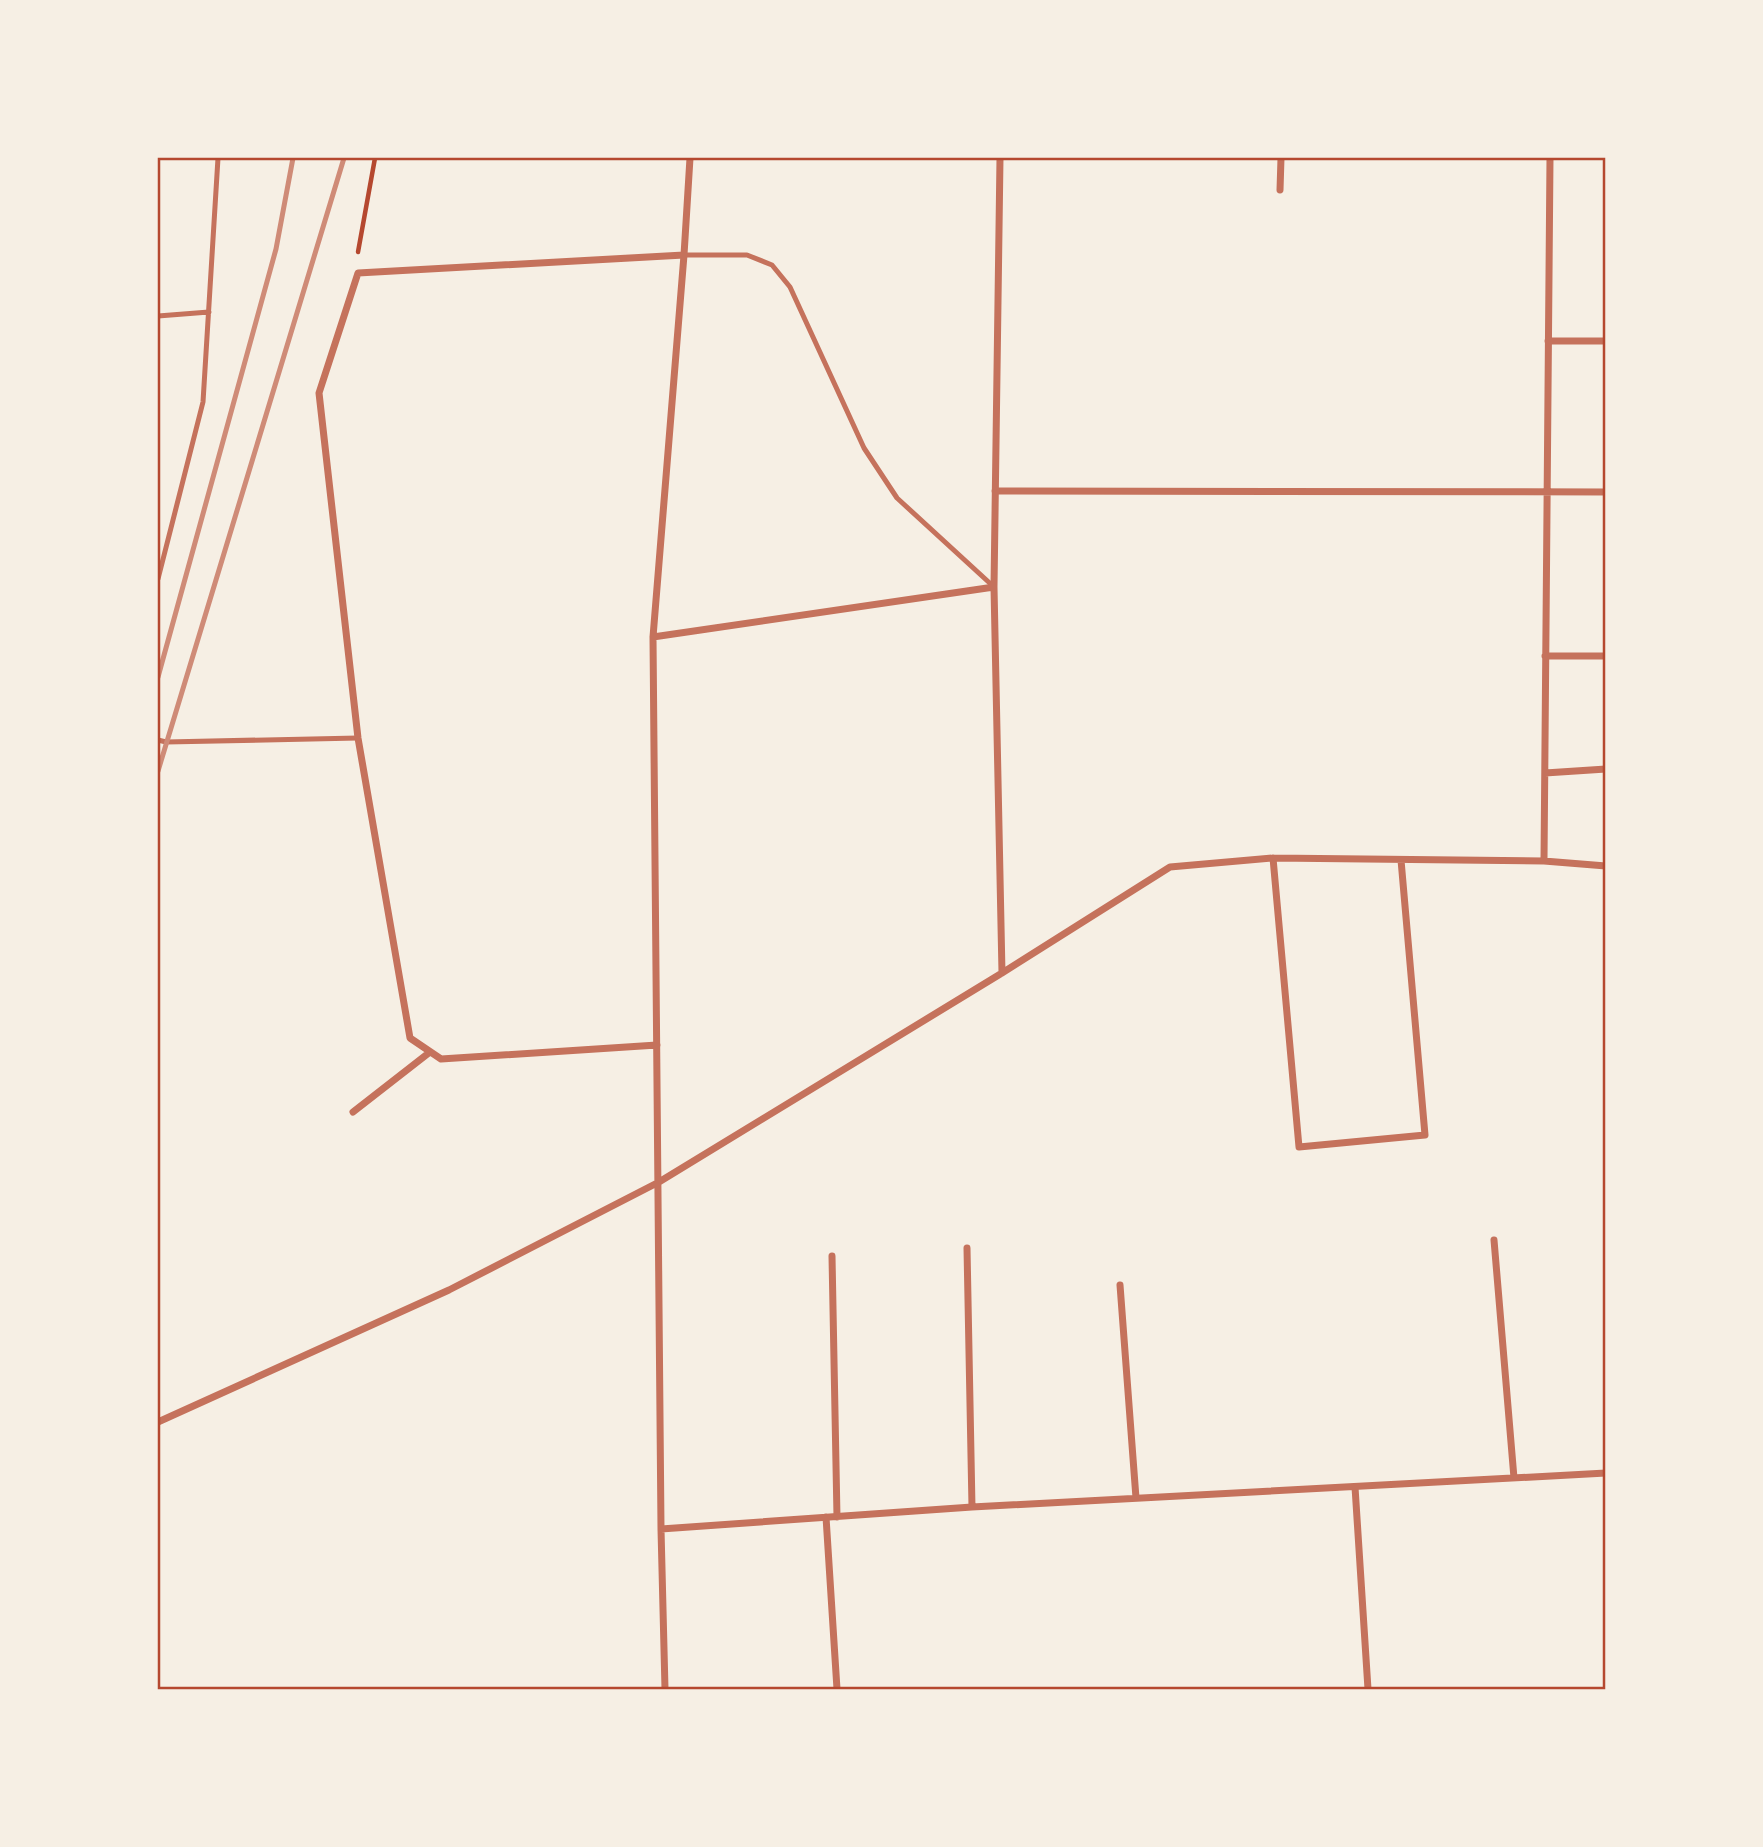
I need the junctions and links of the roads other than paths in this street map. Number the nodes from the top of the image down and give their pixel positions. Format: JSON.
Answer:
{"nodes":[{"id":1,"x":218,"y":158,"type":"edge"},
{"id":2,"x":690,"y":158,"type":"edge"},
{"id":3,"x":1000,"y":158,"type":"edge"},
{"id":4,"x":1281,"y":158,"type":"edge"},
{"id":5,"x":1550,"y":158,"type":"edge"},
{"id":6,"x":1280,"y":190,"type":"dead end"},
{"id":7,"x":684,"y":255,"type":"junction"},
{"id":8,"x":209,"y":312,"type":"junction"},
{"id":9,"x":158,"y":316,"type":"edge"},
{"id":10,"x":1548,"y":341,"type":"junction"},
{"id":11,"x":1605,"y":341,"type":"edge"},
{"id":12,"x":995,"y":491,"type":"junction"},
{"id":13,"x":1547,"y":492,"type":"junction"},
{"id":14,"x":1605,"y":492,"type":"edge"},
{"id":15,"x":158,"y":579,"type":"edge"},
{"id":16,"x":994,"y":587,"type":"junction"},
{"id":17,"x":653,"y":637,"type":"junction"},
{"id":18,"x":1545,"y":656,"type":"junction"},
{"id":19,"x":1605,"y":656,"type":"edge"},
{"id":20,"x":358,"y":738,"type":"junction"},
{"id":21,"x":158,"y":740,"type":"edge"},
{"id":22,"x":1605,"y":769,"type":"edge"},
{"id":23,"x":1545,"y":772,"type":"junction"},
{"id":24,"x":1273,"y":858,"type":"junction"},
{"id":25,"x":1401,"y":860,"type":"junction"},
{"id":26,"x":1545,"y":862,"type":"junction"},
{"id":27,"x":1605,"y":866,"type":"edge"},
{"id":28,"x":1002,"y":973,"type":"junction"},
{"id":29,"x":657,"y":1045,"type":"junction"},
{"id":30,"x":430,"y":1052,"type":"junction"},
{"id":31,"x":353,"y":1112,"type":"dead end"},
{"id":32,"x":659,"y":1182,"type":"junction"},
{"id":33,"x":1494,"y":1240,"type":"dead end"},
{"id":34,"x":967,"y":1248,"type":"dead end"},
{"id":35,"x":832,"y":1256,"type":"dead end"},
{"id":36,"x":1120,"y":1285,"type":"dead end"},
{"id":37,"x":158,"y":1422,"type":"edge"},
{"id":38,"x":1605,"y":1473,"type":"edge"},
{"id":39,"x":1514,"y":1478,"type":"junction"},
{"id":40,"x":1355,"y":1486,"type":"junction"},
{"id":41,"x":1136,"y":1498,"type":"junction"},
{"id":42,"x":972,"y":1507,"type":"junction"},
{"id":43,"x":826,"y":1517,"type":"junction"},
{"id":44,"x":837,"y":1517,"type":"junction"},
{"id":45,"x":661,"y":1529,"type":"junction"},
{"id":46,"x":665,"y":1689,"type":"edge"},
{"id":47,"x":837,"y":1689,"type":"edge"},
{"id":48,"x":1368,"y":1689,"type":"edge"}],
"edges":[{"from":1,"to":8,"type":"lane"},
{"from":2,"to":7,"type":"street"},
{"from":3,"to":12,"type":"street"},
{"from":4,"to":6,"type":"street"},
{"from":5,"to":10,"type":"street"},
{"from":7,"to":16,"type":"lane"},
{"from":7,"to":17,"type":"street"},
{"from":7,"to":20,"type":"street"},
{"from":8,"to":9,"type":"lane"},
{"from":8,"to":15,"type":"lane"},
{"from":10,"to":11,"type":"street"},
{"from":10,"to":13,"type":"street"},
{"from":12,"to":13,"type":"street"},
{"from":12,"to":16,"type":"street"},
{"from":13,"to":14,"type":"street"},
{"from":13,"to":18,"type":"street"},
{"from":16,"to":17,"type":"street"},
{"from":16,"to":28,"type":"street"},
{"from":17,"to":29,"type":"street"},
{"from":18,"to":19,"type":"street"},
{"from":18,"to":23,"type":"street"},
{"from":20,"to":21,"type":"lane"},
{"from":20,"to":30,"type":"street"},
{"from":22,"to":23,"type":"street"},
{"from":23,"to":26,"type":"street"},
{"from":24,"to":25,"type":"street"},
{"from":24,"to":25,"type":"street"},
{"from":24,"to":28,"type":"street"},
{"from":25,"to":26,"type":"street"},
{"from":26,"to":27,"type":"street"},
{"from":28,"to":32,"type":"street"},
{"from":29,"to":30,"type":"street"},
{"from":29,"to":32,"type":"street"},
{"from":30,"to":31,"type":"street"},
{"from":32,"to":37,"type":"street"},
{"from":32,"to":45,"type":"street"},
{"from":33,"to":39,"type":"street"},
{"from":34,"to":42,"type":"street"},
{"from":35,"to":44,"type":"street"},
{"from":36,"to":41,"type":"street"},
{"from":38,"to":39,"type":"street"},
{"from":39,"to":40,"type":"street"},
{"from":40,"to":41,"type":"street"},
{"from":40,"to":48,"type":"street"},
{"from":41,"to":42,"type":"street"},
{"from":42,"to":44,"type":"street"},
{"from":43,"to":44,"type":"street"},
{"from":43,"to":45,"type":"street"},
{"from":43,"to":47,"type":"street"},
{"from":45,"to":46,"type":"street"}]}
